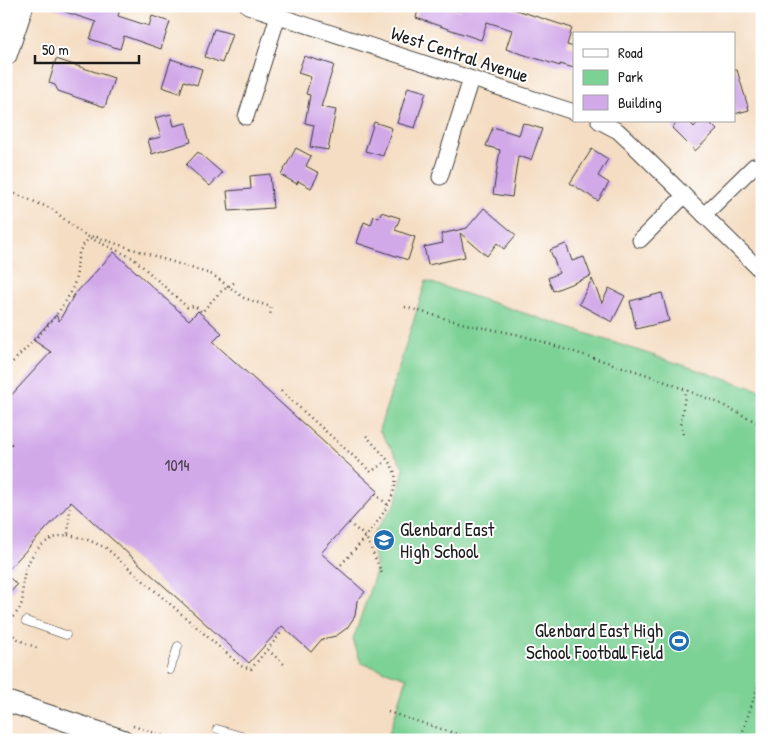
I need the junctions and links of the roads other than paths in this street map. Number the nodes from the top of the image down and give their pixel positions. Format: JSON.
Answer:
{"nodes":[{"id":1,"x":22,"y":6,"type":"edge"},
{"id":2,"x":248,"y":6,"type":"edge"},
{"id":3,"x":278,"y":16,"type":"junction"},
{"id":4,"x":6,"y":54,"type":"edge"},
{"id":5,"x":471,"y":79,"type":"junction"},
{"id":6,"x":573,"y":112,"type":"edge"},
{"id":7,"x":246,"y":117,"type":"dead end"},
{"id":8,"x":601,"y":122,"type":"edge"},
{"id":9,"x":754,"y":166,"type":"dead end"},
{"id":10,"x":440,"y":177,"type":"dead end"},
{"id":11,"x":683,"y":197,"type":"junction"},
{"id":12,"x":704,"y":215,"type":"junction"},
{"id":13,"x":640,"y":240,"type":"dead end"},
{"id":14,"x":762,"y":272,"type":"edge"},
{"id":15,"x":26,"y":621,"type":"dead end"},
{"id":16,"x":66,"y":635,"type":"dead end"},
{"id":17,"x":178,"y":646,"type":"dead end"},
{"id":18,"x":170,"y":670,"type":"dead end"},
{"id":19,"x":6,"y":701,"type":"edge"},
{"id":20,"x":217,"y":729,"type":"dead end"},
{"id":21,"x":241,"y":736,"type":"dead end"},
{"id":22,"x":123,"y":740,"type":"edge"}],
"edges":[{"from":1,"to":4,"type":"main road"},
{"from":2,"to":3,"type":"street","name":"West Central Avenue"},
{"from":3,"to":5,"type":"street","name":"West Central Avenue"},
{"from":3,"to":7,"type":"street"},
{"from":5,"to":6,"type":"street","name":"West Central Avenue"},
{"from":5,"to":10,"type":"street"},
{"from":8,"to":11,"type":"street"},
{"from":9,"to":12,"type":"street"},
{"from":11,"to":12,"type":"street"},
{"from":11,"to":13,"type":"street"},
{"from":12,"to":14,"type":"street"},
{"from":15,"to":16,"type":"lane"},
{"from":17,"to":18,"type":"lane"},
{"from":19,"to":22,"type":"street"},
{"from":20,"to":21,"type":"lane"}]}
